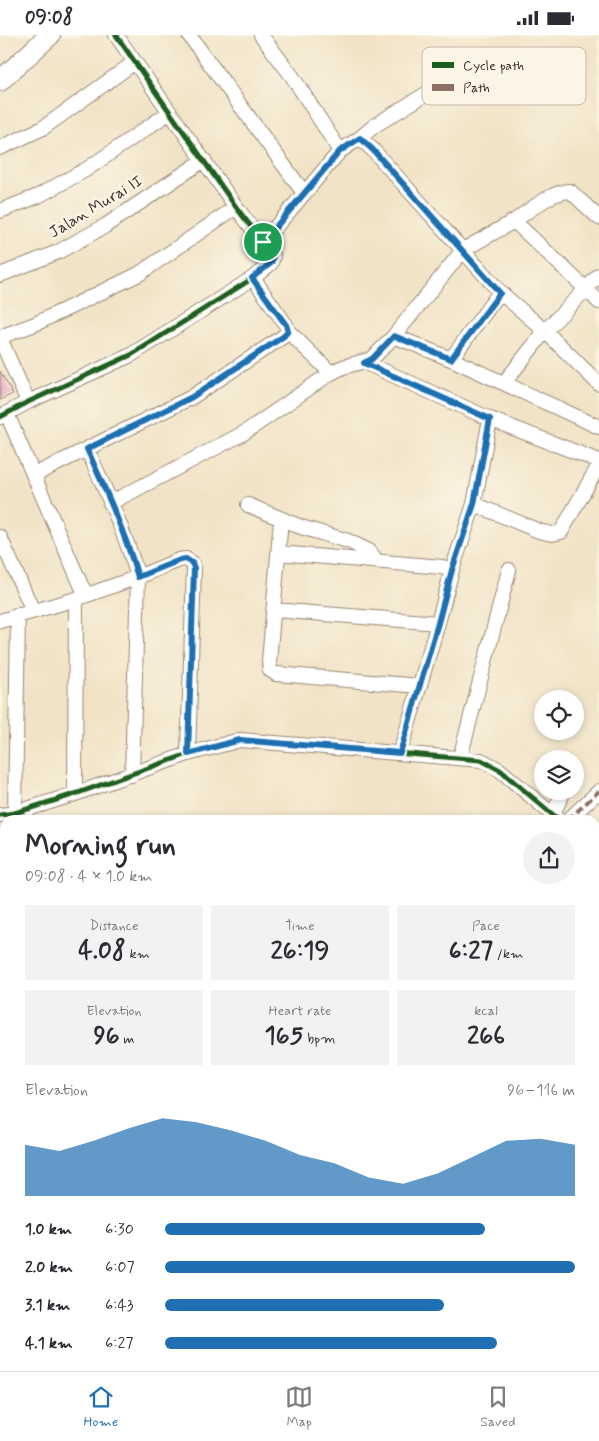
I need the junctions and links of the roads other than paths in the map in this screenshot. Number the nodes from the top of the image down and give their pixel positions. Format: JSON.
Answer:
{"nodes":[{"id":1,"x":50,"y":35,"type":"edge"},
{"id":2,"x":116,"y":35,"type":"edge"},
{"id":3,"x":189,"y":35,"type":"edge"},
{"id":4,"x":261,"y":35,"type":"edge"},
{"id":5,"x":135,"y":62,"type":"junction"},
{"id":6,"x":0,"y":81,"type":"edge"},
{"id":7,"x":422,"y":96,"type":"edge"},
{"id":8,"x":170,"y":112,"type":"junction"},
{"id":9,"x":360,"y":138,"type":"junction"},
{"id":10,"x":0,"y":148,"type":"edge"},
{"id":11,"x":340,"y":151,"type":"junction"},
{"id":12,"x":204,"y":160,"type":"junction"},
{"id":13,"x":304,"y":193,"type":"junction"},
{"id":14,"x":236,"y":207,"type":"junction"},
{"id":15,"x":0,"y":211,"type":"edge"},
{"id":16,"x":599,"y":218,"type":"edge"},
{"id":17,"x":514,"y":221,"type":"junction"},
{"id":18,"x":263,"y":242,"type":"junction"},
{"id":19,"x":463,"y":250,"type":"junction"},
{"id":20,"x":0,"y":275,"type":"edge"},
{"id":21,"x":599,"y":275,"type":"edge"},
{"id":22,"x":252,"y":278,"type":"junction"},
{"id":23,"x":586,"y":289,"type":"junction"},
{"id":24,"x":500,"y":293,"type":"junction"},
{"id":25,"x":599,"y":302,"type":"edge"},
{"id":26,"x":288,"y":331,"type":"junction"},
{"id":27,"x":545,"y":331,"type":"junction"},
{"id":28,"x":394,"y":336,"type":"junction"},
{"id":29,"x":0,"y":338,"type":"edge"},
{"id":30,"x":451,"y":359,"type":"junction"},
{"id":31,"x":364,"y":363,"type":"junction"},
{"id":32,"x":331,"y":373,"type":"junction"},
{"id":33,"x":504,"y":383,"type":"junction"},
{"id":34,"x":599,"y":384,"type":"edge"},
{"id":35,"x":28,"y":402,"type":"junction"},
{"id":36,"x":4,"y":415,"type":"edge"},
{"id":37,"x":490,"y":419,"type":"junction"},
{"id":38,"x":599,"y":427,"type":"edge"},
{"id":39,"x":87,"y":449,"type":"junction"},
{"id":40,"x":599,"y":461,"type":"edge"},
{"id":41,"x":599,"y":465,"type":"edge"},
{"id":42,"x":34,"y":475,"type":"junction"},
{"id":43,"x":110,"y":503,"type":"junction"},
{"id":44,"x":474,"y":504,"type":"junction"},
{"id":45,"x":248,"y":505,"type":"dead end"},
{"id":46,"x":281,"y":519,"type":"junction"},
{"id":47,"x":0,"y":537,"type":"edge"},
{"id":48,"x":279,"y":553,"type":"junction"},
{"id":49,"x":377,"y":561,"type":"junction"},
{"id":50,"x":452,"y":570,"type":"junction"},
{"id":51,"x":509,"y":570,"type":"dead end"},
{"id":52,"x":138,"y":577,"type":"junction"},
{"id":53,"x":81,"y":597,"type":"junction"},
{"id":54,"x":274,"y":610,"type":"junction"},
{"id":55,"x":33,"y":611,"type":"junction"},
{"id":56,"x":18,"y":615,"type":"junction"},
{"id":57,"x":0,"y":621,"type":"edge"},
{"id":58,"x":438,"y":623,"type":"junction"},
{"id":59,"x":420,"y":686,"type":"junction"},
{"id":60,"x":400,"y":753,"type":"junction"},
{"id":61,"x":188,"y":754,"type":"junction"},
{"id":62,"x":460,"y":758,"type":"junction"},
{"id":63,"x":132,"y":775,"type":"junction"},
{"id":64,"x":599,"y":791,"type":"edge"},
{"id":65,"x":75,"y":793,"type":"junction"},
{"id":66,"x":561,"y":800,"type":"edge"},
{"id":67,"x":15,"y":813,"type":"junction"},
{"id":68,"x":0,"y":815,"type":"edge"},
{"id":69,"x":554,"y":815,"type":"edge"},
{"id":70,"x":557,"y":815,"type":"edge"},
{"id":71,"x":573,"y":815,"type":"edge"}],
"edges":[{"from":1,"to":6,"type":"main road"},
{"from":2,"to":5,"type":"street"},
{"from":3,"to":13,"type":"street"},
{"from":4,"to":11,"type":"street"},
{"from":5,"to":8,"type":"street"},
{"from":5,"to":10,"type":"street"},
{"from":7,"to":9,"type":"street"},
{"from":8,"to":12,"type":"street"},
{"from":8,"to":15,"type":"street"},
{"from":9,"to":11,"type":"street"},
{"from":9,"to":19,"type":"street"},
{"from":11,"to":13,"type":"street"},
{"from":12,"to":14,"type":"street"},
{"from":12,"to":20,"type":"street","name":"Jalan Murai II"},
{"from":13,"to":18,"type":"street"},
{"from":14,"to":18,"type":"street"},
{"from":14,"to":29,"type":"street"},
{"from":16,"to":17,"type":"street"},
{"from":17,"to":19,"type":"street"},
{"from":17,"to":23,"type":"street"},
{"from":18,"to":22,"type":"street"},
{"from":19,"to":24,"type":"street"},
{"from":19,"to":28,"type":"street"},
{"from":21,"to":23,"type":"street"},
{"from":22,"to":26,"type":"street"},
{"from":22,"to":35,"type":"street"},
{"from":23,"to":25,"type":"street"},
{"from":23,"to":27,"type":"street"},
{"from":24,"to":27,"type":"street"},
{"from":24,"to":30,"type":"street"},
{"from":26,"to":32,"type":"street"},
{"from":26,"to":39,"type":"street"},
{"from":27,"to":33,"type":"street"},
{"from":27,"to":34,"type":"street"},
{"from":28,"to":30,"type":"street"},
{"from":28,"to":31,"type":"street"},
{"from":29,"to":35,"type":"street"},
{"from":30,"to":33,"type":"street"},
{"from":31,"to":32,"type":"street"},
{"from":31,"to":37,"type":"street"},
{"from":32,"to":43,"type":"street"},
{"from":33,"to":38,"type":"street"},
{"from":35,"to":36,"type":"street"},
{"from":36,"to":42,"type":"street"},
{"from":37,"to":40,"type":"street"},
{"from":37,"to":44,"type":"street"},
{"from":39,"to":42,"type":"street"},
{"from":39,"to":43,"type":"street"},
{"from":41,"to":44,"type":"street"},
{"from":42,"to":53,"type":"street"},
{"from":43,"to":52,"type":"street"},
{"from":44,"to":50,"type":"street"},
{"from":45,"to":46,"type":"street"},
{"from":46,"to":48,"type":"street"},
{"from":46,"to":49,"type":"street"},
{"from":47,"to":55,"type":"street"},
{"from":48,"to":49,"type":"street"},
{"from":48,"to":54,"type":"street"},
{"from":49,"to":50,"type":"street"},
{"from":50,"to":58,"type":"street"},
{"from":51,"to":62,"type":"street"},
{"from":52,"to":53,"type":"street"},
{"from":52,"to":61,"type":"street"},
{"from":52,"to":63,"type":"street"},
{"from":53,"to":55,"type":"street"},
{"from":53,"to":65,"type":"street"},
{"from":54,"to":58,"type":"street"},
{"from":54,"to":59,"type":"street"},
{"from":55,"to":56,"type":"street"},
{"from":56,"to":57,"type":"street"},
{"from":56,"to":67,"type":"street"},
{"from":58,"to":59,"type":"street"},
{"from":59,"to":60,"type":"street"},
{"from":60,"to":61,"type":"street"},
{"from":60,"to":62,"type":"street"},
{"from":61,"to":63,"type":"street"},
{"from":62,"to":69,"type":"street"},
{"from":63,"to":65,"type":"street"},
{"from":64,"to":71,"type":"street"},
{"from":65,"to":67,"type":"street"},
{"from":66,"to":70,"type":"street"},
{"from":67,"to":68,"type":"street"}]}
